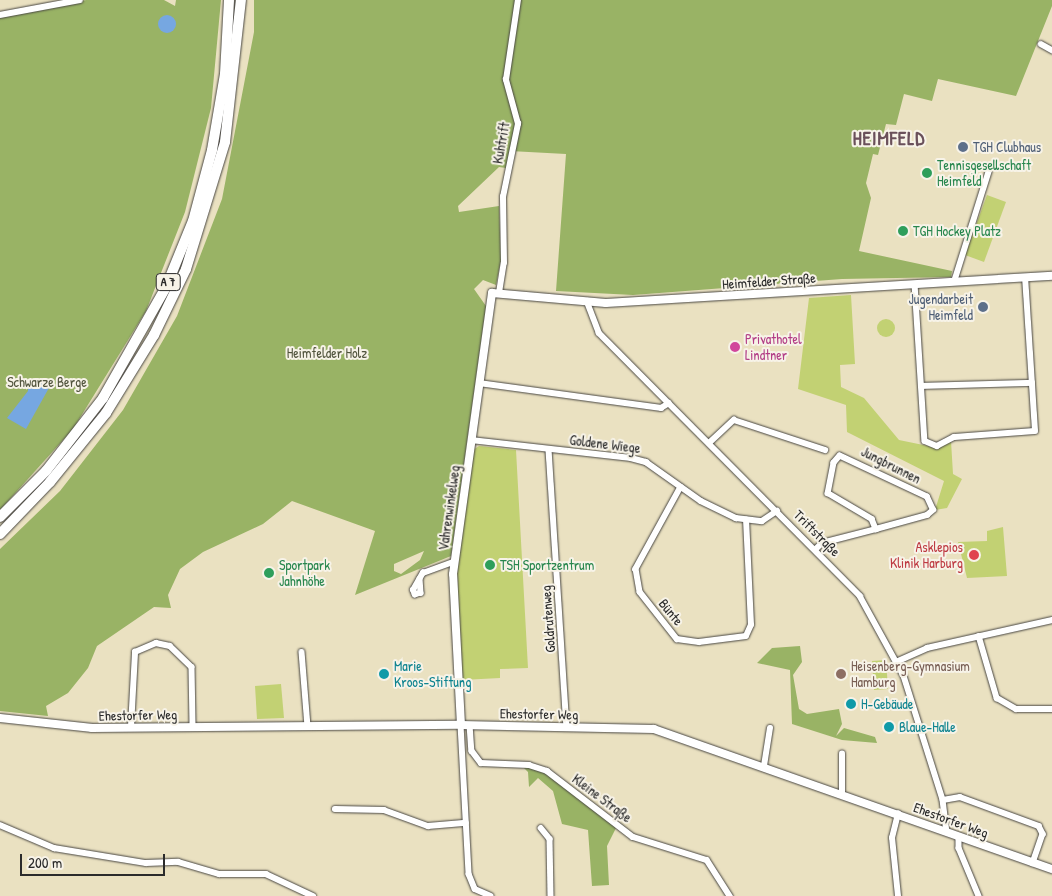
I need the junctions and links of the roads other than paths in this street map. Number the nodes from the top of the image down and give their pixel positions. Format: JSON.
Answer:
{"nodes":[{"id":1,"x":80,"y":0,"type":"edge"},
{"id":2,"x":228,"y":0,"type":"edge"},
{"id":3,"x":241,"y":0,"type":"edge"},
{"id":4,"x":518,"y":0,"type":"edge"},
{"id":5,"x":0,"y":15,"type":"edge"},
{"id":6,"x":1040,"y":44,"type":"dead end"},
{"id":7,"x":1052,"y":50,"type":"edge"},
{"id":8,"x":989,"y":170,"type":"dead end"},
{"id":9,"x":1052,"y":276,"type":"edge"},
{"id":10,"x":1025,"y":278,"type":"junction"},
{"id":11,"x":954,"y":282,"type":"junction"},
{"id":12,"x":914,"y":284,"type":"junction"},
{"id":13,"x":499,"y":293,"type":"junction"},
{"id":14,"x":490,"y":296,"type":"joint"},
{"id":15,"x":587,"y":301,"type":"junction"},
{"id":16,"x":479,"y":383,"type":"junction"},
{"id":17,"x":1032,"y":383,"type":"junction"},
{"id":18,"x":922,"y":386,"type":"junction"},
{"id":19,"x":669,"y":403,"type":"junction"},
{"id":20,"x":471,"y":440,"type":"junction"},
{"id":21,"x":709,"y":443,"type":"junction"},
{"id":22,"x":549,"y":450,"type":"junction"},
{"id":23,"x":825,"y":450,"type":"dead end"},
{"id":24,"x":681,"y":487,"type":"junction"},
{"id":25,"x":777,"y":511,"type":"junction"},
{"id":26,"x":0,"y":518,"type":"edge"},
{"id":27,"x":746,"y":520,"type":"junction"},
{"id":28,"x":876,"y":529,"type":"junction"},
{"id":29,"x":0,"y":534,"type":"edge"},
{"id":30,"x":816,"y":549,"type":"junction"},
{"id":31,"x":454,"y":562,"type":"junction"},
{"id":32,"x":420,"y":579,"type":"dead end"},
{"id":33,"x":1052,"y":620,"type":"edge"},
{"id":34,"x":979,"y":636,"type":"junction"},
{"id":35,"x":302,"y":652,"type":"dead end"},
{"id":36,"x":896,"y":662,"type":"junction"},
{"id":37,"x":1052,"y":709,"type":"edge"},
{"id":38,"x":0,"y":718,"type":"edge"},
{"id":39,"x":466,"y":725,"type":"junction"},
{"id":40,"x":308,"y":726,"type":"junction"},
{"id":41,"x":567,"y":726,"type":"junction"},
{"id":42,"x":131,"y":727,"type":"junction"},
{"id":43,"x":193,"y":727,"type":"junction"},
{"id":44,"x":770,"y":728,"type":"dead end"},
{"id":45,"x":842,"y":754,"type":"dead end"},
{"id":46,"x":764,"y":766,"type":"junction"},
{"id":47,"x":842,"y":794,"type":"junction"},
{"id":48,"x":944,"y":800,"type":"junction"},
{"id":49,"x":335,"y":809,"type":"dead end"},
{"id":50,"x":898,"y":814,"type":"junction"},
{"id":51,"x":466,"y":823,"type":"junction"},
{"id":52,"x":0,"y":825,"type":"edge"},
{"id":53,"x":541,"y":828,"type":"dead end"},
{"id":54,"x":947,"y":832,"type":"junction"},
{"id":55,"x":960,"y":836,"type":"junction"},
{"id":56,"x":1033,"y":863,"type":"junction"},
{"id":57,"x":1052,"y":870,"type":"edge"},
{"id":58,"x":313,"y":896,"type":"edge"},
{"id":59,"x":489,"y":896,"type":"edge"},
{"id":60,"x":551,"y":896,"type":"edge"},
{"id":61,"x":730,"y":896,"type":"edge"},
{"id":62,"x":898,"y":896,"type":"edge"},
{"id":63,"x":979,"y":896,"type":"edge"}],
"edges":[{"from":1,"to":5,"type":"street"},
{"from":2,"to":26,"type":"highway","number":"A 7"},
{"from":3,"to":29,"type":"highway","number":"A 7"},
{"from":4,"to":13,"type":"street","name":"Kuhtrift"},
{"from":6,"to":7,"type":"street"},
{"from":8,"to":11,"type":"street"},
{"from":9,"to":10,"type":"main road","name":"Heimfelder Straße"},
{"from":10,"to":11,"type":"main road","name":"Heimfelder Straße"},
{"from":10,"to":17,"type":"street"},
{"from":11,"to":12,"type":"main road","name":"Heimfelder Straße"},
{"from":12,"to":15,"type":"main road","name":"Heimfelder Straße"},
{"from":12,"to":18,"type":"street"},
{"from":13,"to":14,"type":"main road","name":"Heimfelder Straße"},
{"from":13,"to":15,"type":"main road","name":"Heimfelder Straße"},
{"from":14,"to":16,"type":"main road","name":"Vahrenwinkelweg"},
{"from":15,"to":19,"type":"street","name":"Triftstraße"},
{"from":16,"to":19,"type":"street"},
{"from":16,"to":20,"type":"main road","name":"Vahrenwinkelweg"},
{"from":17,"to":18,"type":"street"},
{"from":17,"to":18,"type":"street"},
{"from":19,"to":21,"type":"street","name":"Triftstraße"},
{"from":20,"to":22,"type":"street","name":"Goldene Wiege"},
{"from":20,"to":31,"type":"main road","name":"Vahrenwinkelweg"},
{"from":21,"to":23,"type":"street"},
{"from":21,"to":25,"type":"street","name":"Triftstraße"},
{"from":22,"to":24,"type":"street","name":"Goldene Wiege"},
{"from":22,"to":41,"type":"street","name":"Goldrutenweg"},
{"from":24,"to":27,"type":"street","name":"Goldene Wiege"},
{"from":24,"to":27,"type":"street","name":"Bünte"},
{"from":25,"to":27,"type":"street"},
{"from":25,"to":30,"type":"street","name":"Triftstraße"},
{"from":28,"to":28,"type":"street","name":"Jungbrunnen"},
{"from":28,"to":30,"type":"street"},
{"from":30,"to":36,"type":"street","name":"Triftstraße"},
{"from":31,"to":32,"type":"street"},
{"from":31,"to":39,"type":"main road","name":"Vahrenwinkelweg"},
{"from":33,"to":34,"type":"street"},
{"from":34,"to":36,"type":"street"},
{"from":34,"to":37,"type":"street"},
{"from":35,"to":40,"type":"street"},
{"from":36,"to":48,"type":"street","name":"Triftstraße"},
{"from":38,"to":42,"type":"main road","name":"Ehestorfer Weg"},
{"from":39,"to":40,"type":"main road","name":"Ehestorfer Weg"},
{"from":39,"to":41,"type":"main road","name":"Ehestorfer Weg"},
{"from":39,"to":51,"type":"street"},
{"from":39,"to":61,"type":"street","name":"Kleine Straße"},
{"from":40,"to":43,"type":"main road","name":"Ehestorfer Weg"},
{"from":41,"to":46,"type":"main road","name":"Ehestorfer Weg"},
{"from":42,"to":43,"type":"main road","name":"Ehestorfer Weg"},
{"from":42,"to":43,"type":"street"},
{"from":44,"to":46,"type":"street"},
{"from":45,"to":47,"type":"street"},
{"from":46,"to":47,"type":"main road","name":"Ehestorfer Weg"},
{"from":47,"to":50,"type":"main road","name":"Ehestorfer Weg"},
{"from":48,"to":54,"type":"street","name":"Triftstraße"},
{"from":48,"to":56,"type":"street"},
{"from":49,"to":51,"type":"street"},
{"from":50,"to":54,"type":"main road","name":"Ehestorfer Weg"},
{"from":50,"to":62,"type":"street"},
{"from":51,"to":59,"type":"street"},
{"from":52,"to":58,"type":"street"},
{"from":53,"to":60,"type":"street"},
{"from":54,"to":55,"type":"main road","name":"Ehestorfer Weg"},
{"from":55,"to":56,"type":"main road","name":"Ehestorfer Weg"},
{"from":55,"to":63,"type":"street"},
{"from":56,"to":57,"type":"main road","name":"Ehestorfer Weg"}]}
